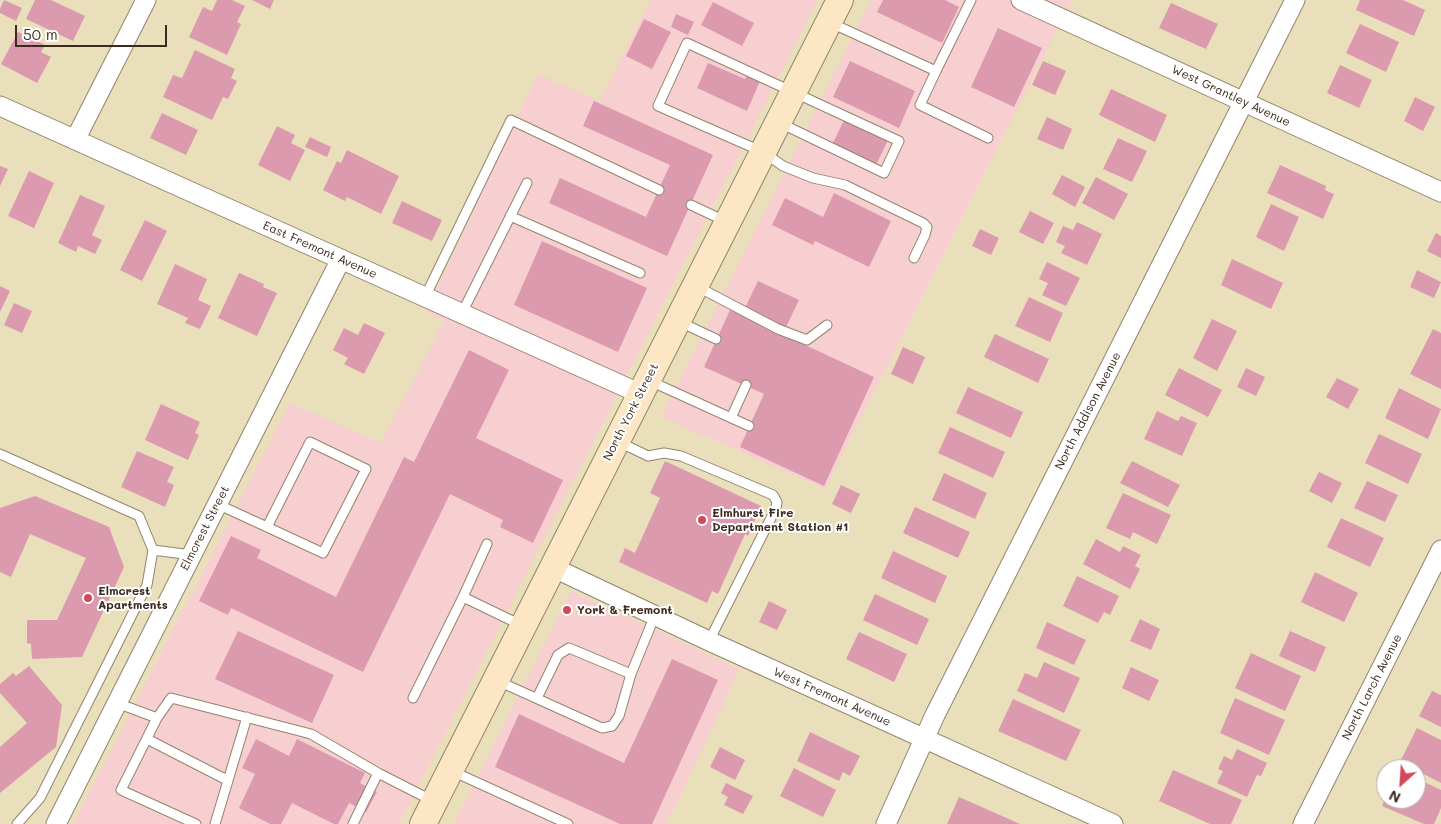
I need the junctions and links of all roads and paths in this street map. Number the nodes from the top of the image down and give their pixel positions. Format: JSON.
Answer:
{"nodes":[{"id":1,"x":146,"y":0,"type":"edge"},
{"id":2,"x":971,"y":0,"type":"edge"},
{"id":3,"x":1295,"y":0,"type":"edge"},
{"id":4,"x":1033,"y":2,"type":"edge"},
{"id":5,"x":834,"y":11,"type":"edge"},
{"id":6,"x":936,"y":71,"type":"junction"},
{"id":7,"x":792,"y":93,"type":"junction"},
{"id":8,"x":1243,"y":102,"type":"junction"},
{"id":9,"x":0,"y":106,"type":"edge"},
{"id":10,"x":778,"y":122,"type":"junction"},
{"id":11,"x":988,"y":138,"type":"dead end"},
{"id":12,"x":74,"y":140,"type":"junction"},
{"id":13,"x":763,"y":152,"type":"junction"},
{"id":14,"x":527,"y":183,"type":"dead end"},
{"id":15,"x":659,"y":190,"type":"dead end"},
{"id":16,"x":1441,"y":192,"type":"edge"},
{"id":17,"x":691,"y":205,"type":"dead end"},
{"id":18,"x":510,"y":216,"type":"junction"},
{"id":19,"x":727,"y":222,"type":"junction"},
{"id":20,"x":914,"y":258,"type":"dead end"},
{"id":21,"x":341,"y":259,"type":"junction"},
{"id":22,"x":640,"y":273,"type":"dead end"},
{"id":23,"x":695,"y":286,"type":"junction"},
{"id":24,"x":425,"y":297,"type":"junction"},
{"id":25,"x":462,"y":313,"type":"junction"},
{"id":26,"x":677,"y":321,"type":"junction"},
{"id":27,"x":827,"y":325,"type":"dead end"},
{"id":28,"x":716,"y":339,"type":"dead end"},
{"id":29,"x":746,"y":386,"type":"dead end"},
{"id":30,"x":644,"y":387,"type":"junction"},
{"id":31,"x":731,"y":418,"type":"junction"},
{"id":32,"x":749,"y":426,"type":"dead end"},
{"id":33,"x":617,"y":440,"type":"junction"},
{"id":34,"x":0,"y":454,"type":"edge"},
{"id":35,"x":217,"y":504,"type":"junction"},
{"id":36,"x":267,"y":527,"type":"junction"},
{"id":37,"x":487,"y":544,"type":"dead end"},
{"id":38,"x":154,"y":550,"type":"junction"},
{"id":39,"x":1441,"y":550,"type":"edge"},
{"id":40,"x":192,"y":554,"type":"junction"},
{"id":41,"x":552,"y":567,"type":"junction"},
{"id":42,"x":463,"y":597,"type":"junction"},
{"id":43,"x":655,"y":615,"type":"junction"},
{"id":44,"x":523,"y":626,"type":"junction"},
{"id":45,"x":709,"y":641,"type":"junction"},
{"id":46,"x":630,"y":674,"type":"junction"},
{"id":47,"x":496,"y":680,"type":"junction"},
{"id":48,"x":413,"y":698,"type":"dead end"},
{"id":49,"x":537,"y":698,"type":"junction"},
{"id":50,"x":117,"y":702,"type":"junction"},
{"id":51,"x":247,"y":717,"type":"junction"},
{"id":52,"x":157,"y":718,"type":"junction"},
{"id":53,"x":147,"y":738,"type":"junction"},
{"id":54,"x":925,"y":739,"type":"junction"},
{"id":55,"x":450,"y":770,"type":"junction"},
{"id":56,"x":378,"y":774,"type":"junction"},
{"id":57,"x":227,"y":780,"type":"junction"},
{"id":58,"x":429,"y":813,"type":"edge"},
{"id":59,"x":58,"y":823,"type":"edge"},
{"id":60,"x":17,"y":824,"type":"edge"},
{"id":61,"x":196,"y":824,"type":"edge"},
{"id":62,"x":215,"y":824,"type":"edge"},
{"id":63,"x":353,"y":824,"type":"edge"},
{"id":64,"x":568,"y":824,"type":"edge"},
{"id":65,"x":886,"y":824,"type":"edge"},
{"id":66,"x":1113,"y":824,"type":"edge"},
{"id":67,"x":1303,"y":824,"type":"edge"}],
"edges":[{"from":1,"to":12,"type":"street"},
{"from":2,"to":6,"type":"lane"},
{"from":3,"to":8,"type":"street","name":"North Addison Avenue"},
{"from":4,"to":8,"type":"street","name":"West Grantley Avenue"},
{"from":5,"to":6,"type":"lane"},
{"from":5,"to":7,"type":"main road","name":"North York Street"},
{"from":6,"to":11,"type":"lane"},
{"from":7,"to":10,"type":"main road","name":"North York Street"},
{"from":7,"to":10,"type":"lane"},
{"from":7,"to":13,"type":"lane"},
{"from":8,"to":16,"type":"street","name":"West Grantley Avenue"},
{"from":8,"to":54,"type":"street","name":"North Addison Avenue"},
{"from":9,"to":12,"type":"street","name":"East Fremont Avenue"},
{"from":10,"to":13,"type":"main road","name":"North York Street"},
{"from":12,"to":21,"type":"street","name":"East Fremont Avenue"},
{"from":13,"to":19,"type":"main road","name":"North York Street"},
{"from":13,"to":20,"type":"lane"},
{"from":14,"to":18,"type":"lane"},
{"from":15,"to":24,"type":"lane"},
{"from":17,"to":19,"type":"lane"},
{"from":18,"to":22,"type":"lane"},
{"from":18,"to":25,"type":"lane"},
{"from":19,"to":23,"type":"main road","name":"North York Street"},
{"from":21,"to":24,"type":"street","name":"East Fremont Avenue"},
{"from":21,"to":35,"type":"street","name":"Elmcrest Street"},
{"from":23,"to":26,"type":"main road","name":"North York Street"},
{"from":23,"to":27,"type":"lane"},
{"from":24,"to":25,"type":"street","name":"East Fremont Avenue"},
{"from":25,"to":30,"type":"street","name":"East Fremont Avenue"},
{"from":26,"to":28,"type":"lane"},
{"from":26,"to":30,"type":"main road","name":"North York Street"},
{"from":29,"to":31,"type":"lane"},
{"from":30,"to":31,"type":"lane"},
{"from":30,"to":33,"type":"main road","name":"North York Street"},
{"from":31,"to":32,"type":"lane"},
{"from":33,"to":41,"type":"main road","name":"North York Street"},
{"from":33,"to":45,"type":"lane"},
{"from":34,"to":38,"type":"lane"},
{"from":35,"to":36,"type":"lane"},
{"from":35,"to":40,"type":"street","name":"Elmcrest Street"},
{"from":36,"to":36,"type":"lane"},
{"from":37,"to":42,"type":"lane"},
{"from":38,"to":40,"type":"lane"},
{"from":38,"to":60,"type":"lane"},
{"from":39,"to":67,"type":"street","name":"North Larch Avenue"},
{"from":40,"to":50,"type":"street","name":"Elmcrest Street"},
{"from":41,"to":43,"type":"street","name":"West Fremont Avenue"},
{"from":41,"to":44,"type":"main road","name":"North York Street"},
{"from":42,"to":44,"type":"lane"},
{"from":42,"to":48,"type":"lane"},
{"from":43,"to":45,"type":"street","name":"West Fremont Avenue"},
{"from":43,"to":46,"type":"lane"},
{"from":44,"to":47,"type":"main road","name":"North York Street"},
{"from":45,"to":54,"type":"street","name":"West Fremont Avenue"},
{"from":46,"to":49,"type":"lane"},
{"from":46,"to":49,"type":"lane"},
{"from":47,"to":49,"type":"lane"},
{"from":47,"to":55,"type":"main road","name":"North York Street"},
{"from":50,"to":52,"type":"lane"},
{"from":50,"to":59,"type":"street","name":"Elmcrest Street"},
{"from":51,"to":52,"type":"lane"},
{"from":51,"to":56,"type":"lane"},
{"from":51,"to":57,"type":"lane"},
{"from":52,"to":53,"type":"lane"},
{"from":53,"to":57,"type":"lane"},
{"from":53,"to":61,"type":"lane"},
{"from":54,"to":65,"type":"street","name":"North Addison Avenue"},
{"from":54,"to":66,"type":"street","name":"West Fremont Avenue"},
{"from":55,"to":58,"type":"main road","name":"North York Street"},
{"from":55,"to":64,"type":"lane"},
{"from":56,"to":58,"type":"lane"},
{"from":56,"to":63,"type":"lane"},
{"from":57,"to":62,"type":"lane"}]}
